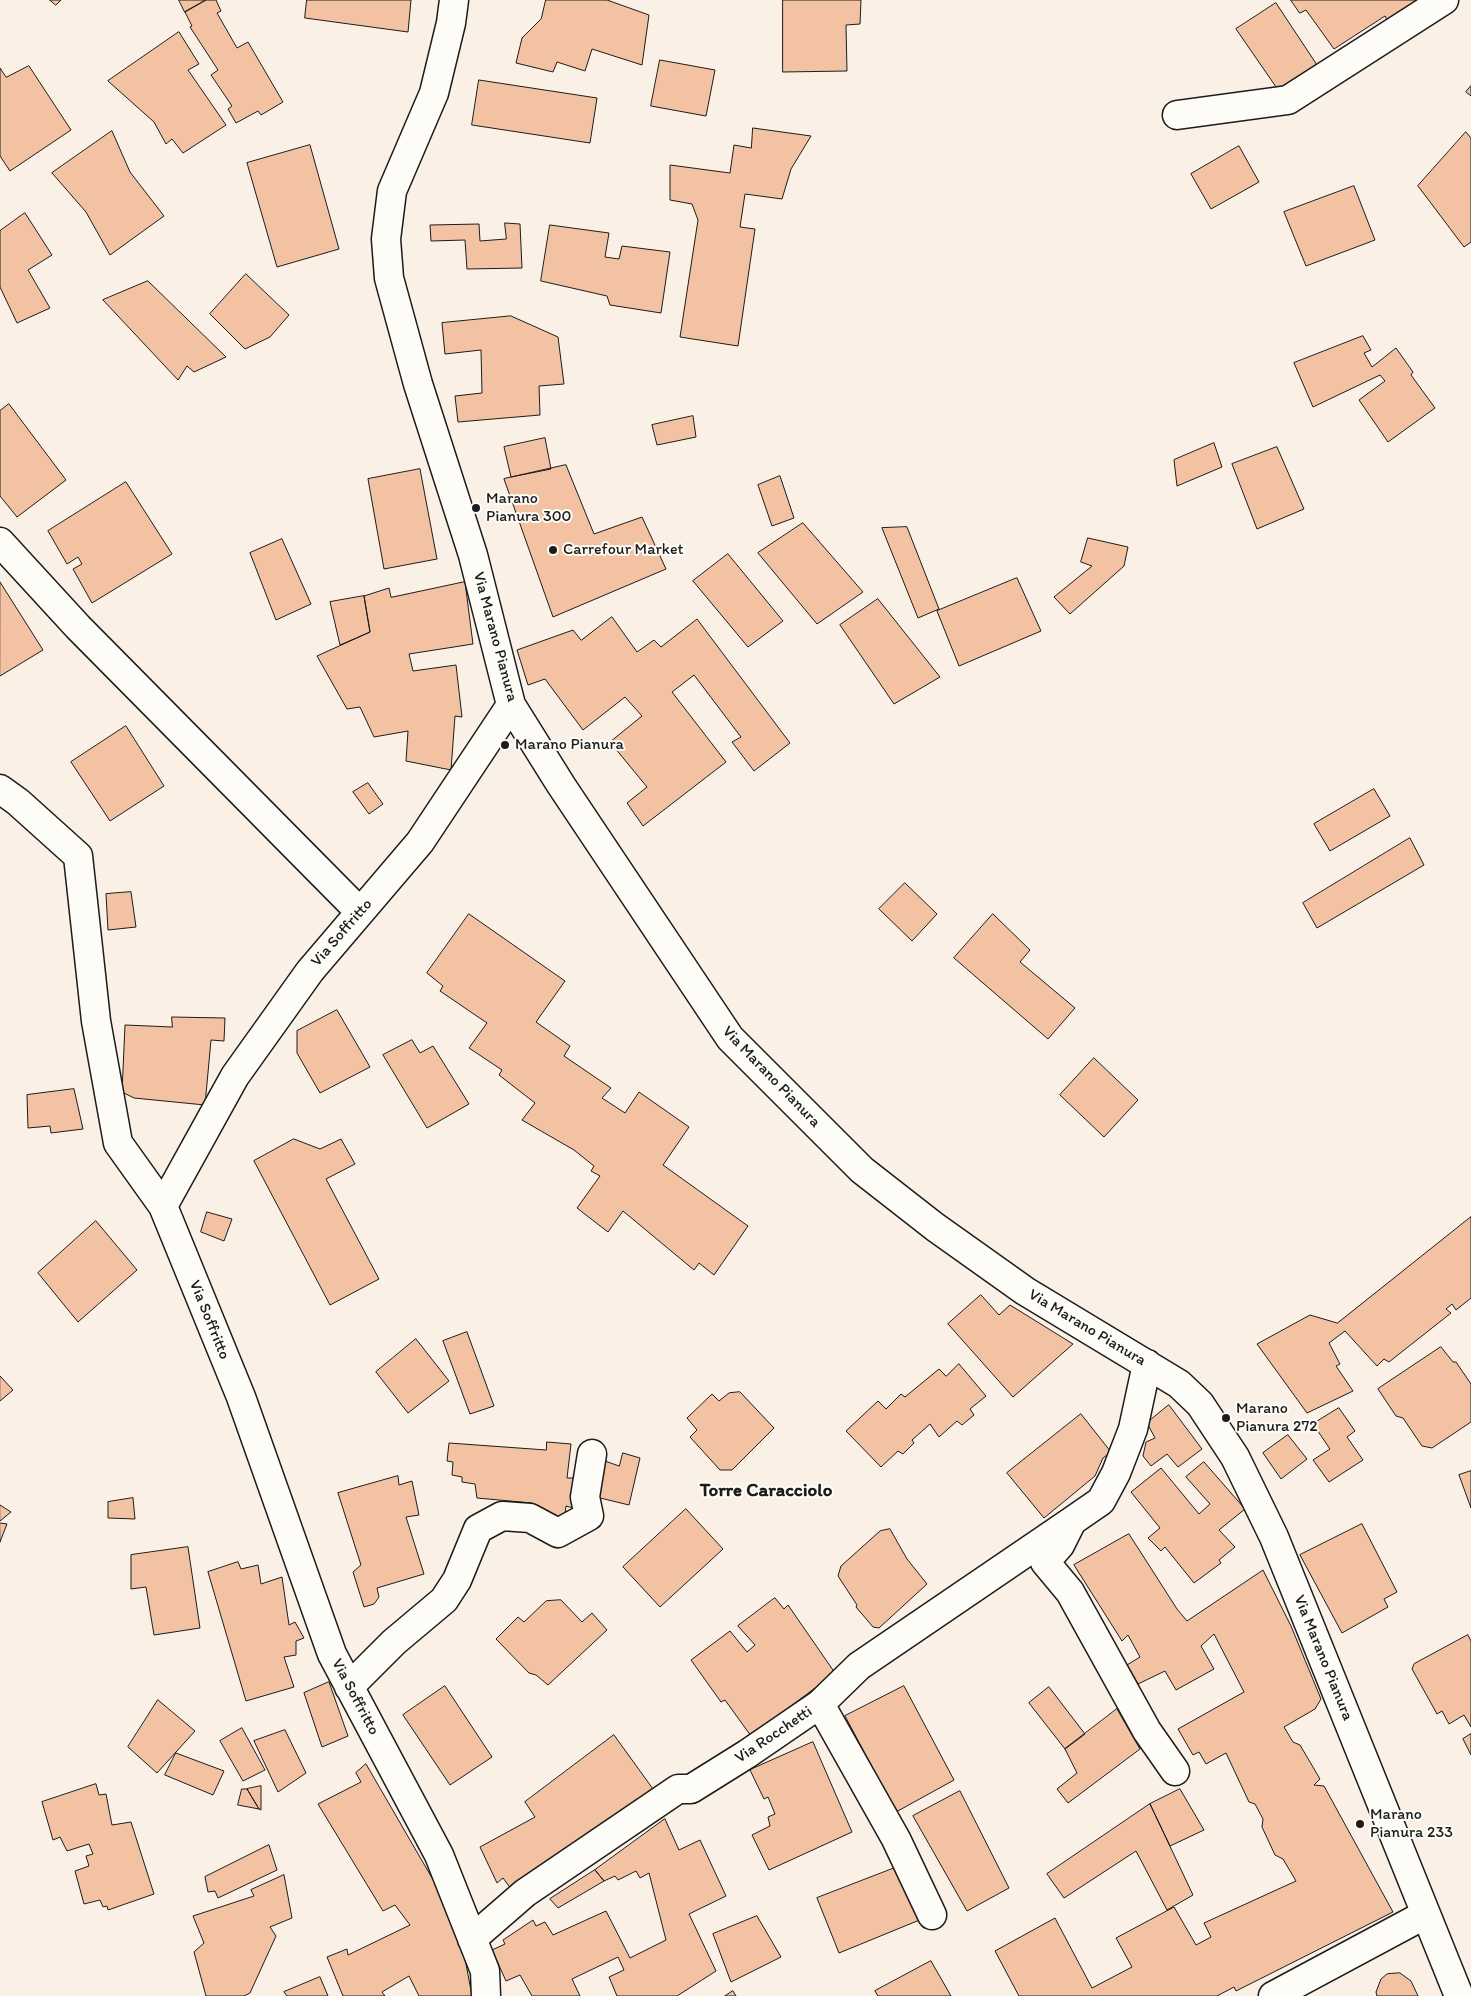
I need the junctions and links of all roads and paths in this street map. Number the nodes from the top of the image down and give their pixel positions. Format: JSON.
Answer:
{"nodes":[{"id":1,"x":454,"y":0,"type":"edge"},
{"id":2,"x":1444,"y":0,"type":"edge"},
{"id":3,"x":1177,"y":114,"type":"dead end"},
{"id":4,"x":0,"y":542,"type":"edge"},
{"id":5,"x":511,"y":705,"type":"junction"},
{"id":6,"x":0,"y":789,"type":"edge"},
{"id":7,"x":360,"y":912,"type":"junction"},
{"id":8,"x":163,"y":1206,"type":"junction"},
{"id":9,"x":1147,"y":1364,"type":"junction"},
{"id":10,"x":592,"y":1454,"type":"dead end"},
{"id":11,"x":1072,"y":1520,"type":"junction"},
{"id":12,"x":349,"y":1686,"type":"junction"},
{"id":13,"x":820,"y":1704,"type":"junction"},
{"id":14,"x":1175,"y":1771,"type":"dead end"},
{"id":15,"x":1426,"y":1914,"type":"junction"},
{"id":16,"x":932,"y":1915,"type":"dead end"},
{"id":17,"x":472,"y":1939,"type":"junction"},
{"id":18,"x":486,"y":1996,"type":"edge"},
{"id":19,"x":1273,"y":1996,"type":"edge"},
{"id":20,"x":1459,"y":1996,"type":"edge"}],
"edges":[{"from":1,"to":5,"type":"street","name":"Via Marano Pianura"},
{"from":2,"to":3,"type":"street"},
{"from":4,"to":7,"type":"street"},
{"from":5,"to":7,"type":"street","name":"Via Soffritto"},
{"from":5,"to":9,"type":"street","name":"Via Marano Pianura"},
{"from":6,"to":8,"type":"street"},
{"from":7,"to":8,"type":"street","name":"Via Soffritto"},
{"from":8,"to":12,"type":"street","name":"Via Soffritto"},
{"from":9,"to":11,"type":"street","name":"Via Rocchetti"},
{"from":9,"to":15,"type":"street","name":"Via Marano Pianura"},
{"from":10,"to":12,"type":"street"},
{"from":11,"to":13,"type":"street","name":"Via Rocchetti"},
{"from":11,"to":14,"type":"street"},
{"from":12,"to":17,"type":"street","name":"Via Soffritto"},
{"from":13,"to":16,"type":"street"},
{"from":13,"to":17,"type":"street","name":"Via Rocchetti"},
{"from":15,"to":19,"type":"street"},
{"from":15,"to":20,"type":"street","name":"Via Marano Pianura"},
{"from":17,"to":18,"type":"street","name":"Via Soffritto"}]}
